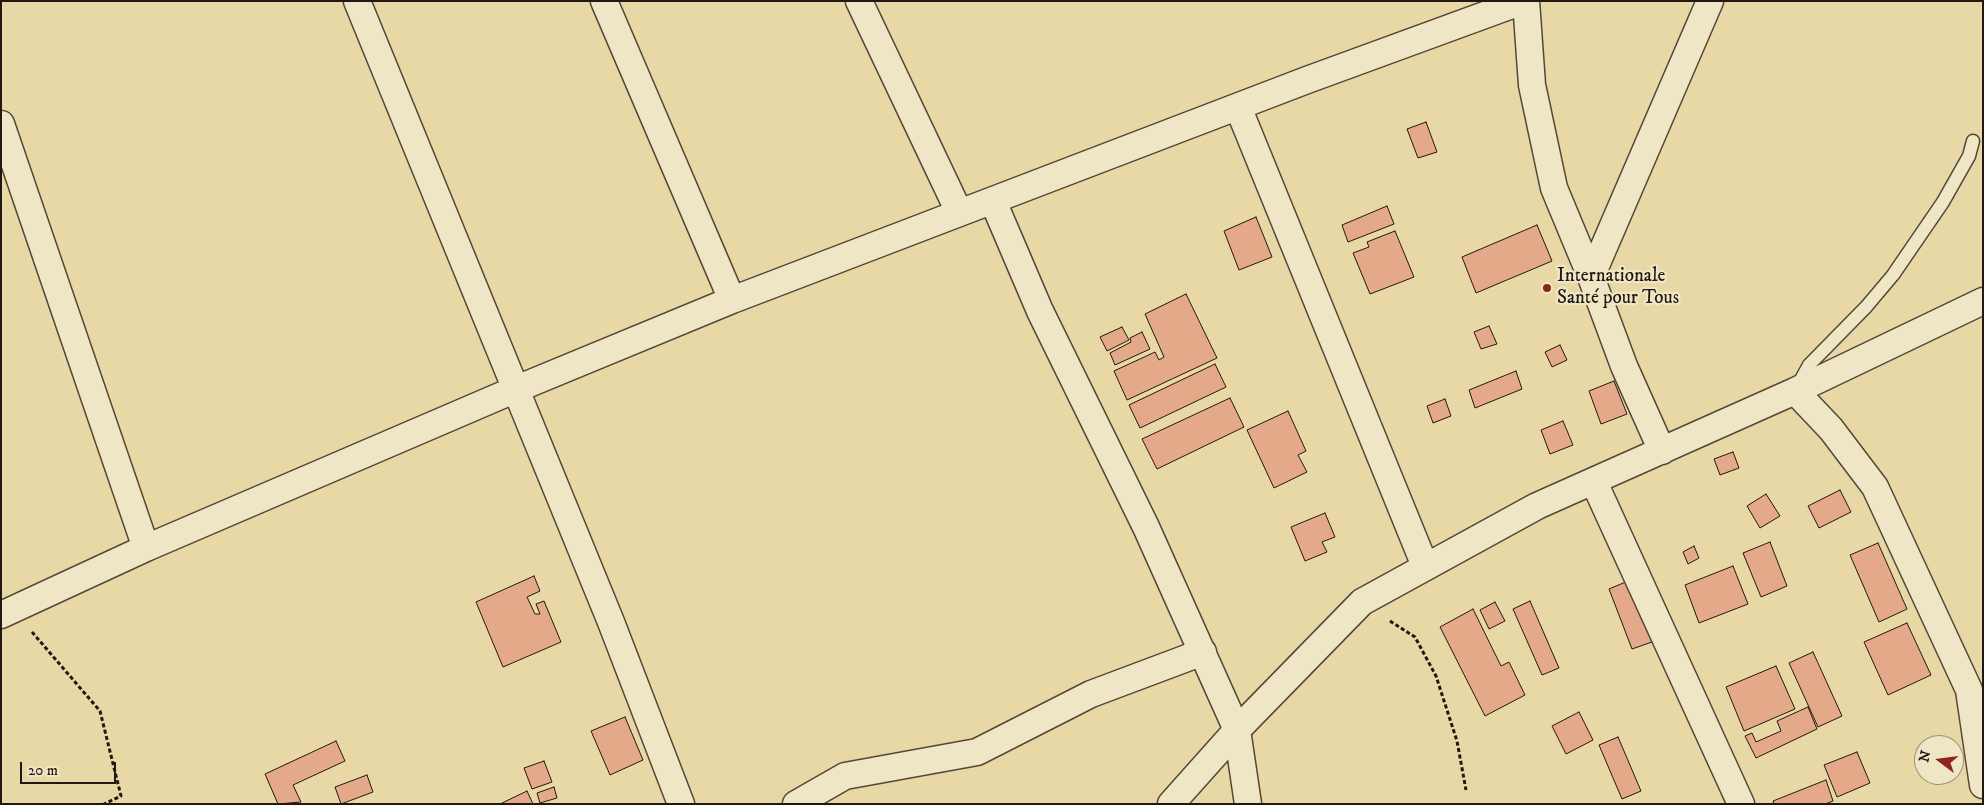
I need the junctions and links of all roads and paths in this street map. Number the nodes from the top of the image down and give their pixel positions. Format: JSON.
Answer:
{"nodes":[{"id":1,"x":356,"y":1,"type":"edge"},
{"id":2,"x":604,"y":1,"type":"edge"},
{"id":3,"x":859,"y":1,"type":"edge"},
{"id":4,"x":1525,"y":1,"type":"edge"},
{"id":5,"x":1710,"y":1,"type":"edge"},
{"id":6,"x":1238,"y":107,"type":"junction"},
{"id":7,"x":1,"y":124,"type":"edge"},
{"id":8,"x":1973,"y":141,"type":"dead end"},
{"id":9,"x":993,"y":201,"type":"junction"},
{"id":10,"x":959,"y":212,"type":"junction"},
{"id":11,"x":1591,"y":276,"type":"junction"},
{"id":12,"x":732,"y":300,"type":"junction"},
{"id":13,"x":1983,"y":301,"type":"edge"},
{"id":14,"x":514,"y":390,"type":"junction"},
{"id":15,"x":1795,"y":391,"type":"junction"},
{"id":16,"x":1662,"y":451,"type":"junction"},
{"id":17,"x":1594,"y":482,"type":"junction"},
{"id":18,"x":146,"y":548,"type":"junction"},
{"id":19,"x":1425,"y":566,"type":"junction"},
{"id":20,"x":1362,"y":602,"type":"junction"},
{"id":21,"x":6,"y":612,"type":"edge"},
{"id":22,"x":1203,"y":652,"type":"junction"},
{"id":23,"x":1238,"y":730,"type":"junction"},
{"id":24,"x":1983,"y":786,"type":"edge"},
{"id":25,"x":1466,"y":790,"type":"dead end"},
{"id":26,"x":104,"y":804,"type":"edge"},
{"id":27,"x":681,"y":804,"type":"edge"},
{"id":28,"x":796,"y":804,"type":"edge"},
{"id":29,"x":1172,"y":804,"type":"edge"},
{"id":30,"x":1248,"y":804,"type":"edge"},
{"id":31,"x":1741,"y":804,"type":"edge"}],
"edges":[{"from":1,"to":14,"type":"street"},
{"from":2,"to":12,"type":"street"},
{"from":3,"to":10,"type":"street"},
{"from":4,"to":6,"type":"street"},
{"from":4,"to":11,"type":"street"},
{"from":5,"to":11,"type":"street"},
{"from":6,"to":9,"type":"street"},
{"from":6,"to":19,"type":"street"},
{"from":7,"to":18,"type":"street"},
{"from":8,"to":15,"type":"lane"},
{"from":9,"to":10,"type":"street"},
{"from":9,"to":22,"type":"street"},
{"from":10,"to":12,"type":"street"},
{"from":11,"to":16,"type":"street"},
{"from":12,"to":14,"type":"street"},
{"from":13,"to":15,"type":"street"},
{"from":14,"to":18,"type":"street"},
{"from":14,"to":27,"type":"street"},
{"from":15,"to":16,"type":"street"},
{"from":15,"to":24,"type":"street"},
{"from":16,"to":17,"type":"street"},
{"from":17,"to":19,"type":"street"},
{"from":17,"to":31,"type":"street"},
{"from":18,"to":21,"type":"street"},
{"from":19,"to":20,"type":"street"},
{"from":20,"to":23,"type":"street"},
{"from":20,"to":25,"type":"path"},
{"from":21,"to":26,"type":"path"},
{"from":22,"to":23,"type":"street"},
{"from":22,"to":28,"type":"street"},
{"from":23,"to":29,"type":"street"},
{"from":23,"to":30,"type":"street"}]}
